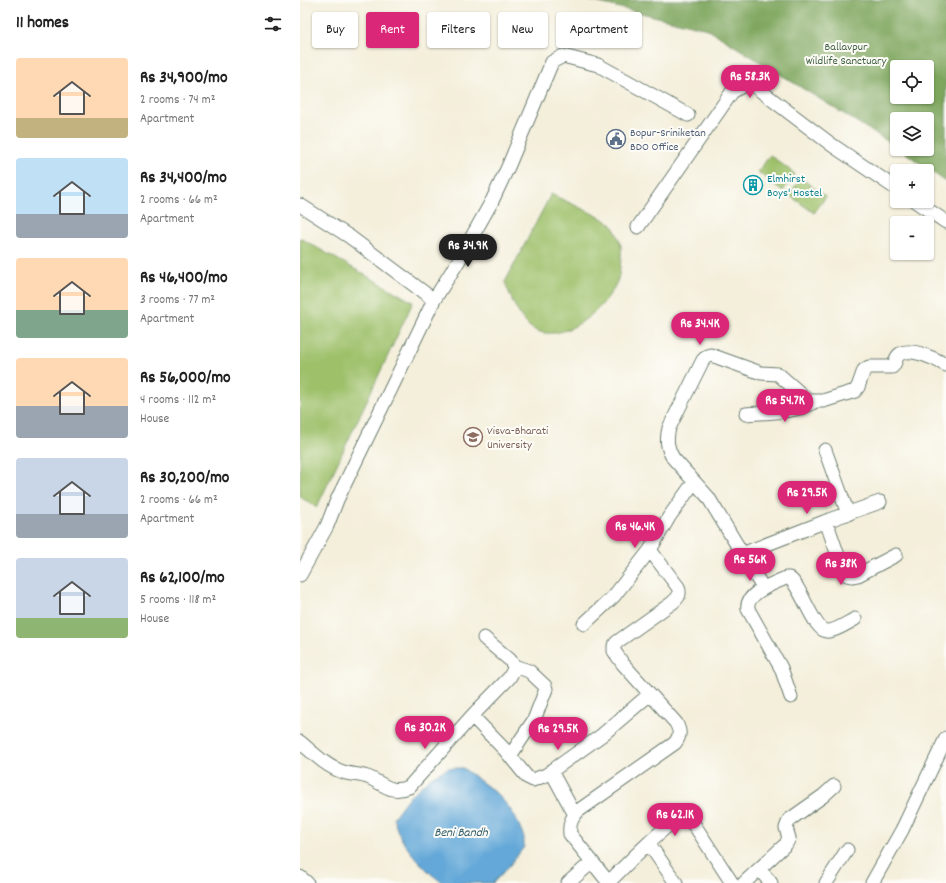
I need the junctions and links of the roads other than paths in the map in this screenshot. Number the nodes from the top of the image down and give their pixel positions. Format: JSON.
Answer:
{"nodes":[{"id":1,"x":688,"y":115,"type":"dead end"},
{"id":2,"x":890,"y":184,"type":"edge"},
{"id":3,"x":300,"y":205,"type":"edge"},
{"id":4,"x":925,"y":208,"type":"edge"},
{"id":5,"x":946,"y":222,"type":"edge"},
{"id":6,"x":638,"y":227,"type":"dead end"},
{"id":7,"x":434,"y":300,"type":"junction"},
{"id":8,"x":946,"y":365,"type":"edge"},
{"id":9,"x":814,"y":402,"type":"junction"},
{"id":10,"x":746,"y":414,"type":"dead end"},
{"id":11,"x":825,"y":450,"type":"dead end"},
{"id":12,"x":694,"y":482,"type":"junction"},
{"id":13,"x":880,"y":502,"type":"dead end"},
{"id":14,"x":848,"y":514,"type":"junction"},
{"id":15,"x":826,"y":521,"type":"junction"},
{"id":16,"x":650,"y":550,"type":"junction"},
{"id":17,"x":742,"y":554,"type":"junction"},
{"id":18,"x":896,"y":555,"type":"dead end"},
{"id":19,"x":300,"y":575,"type":"edge"},
{"id":20,"x":764,"y":588,"type":"junction"},
{"id":21,"x":855,"y":619,"type":"dead end"},
{"id":22,"x":584,"y":624,"type":"dead end"},
{"id":23,"x":484,"y":638,"type":"dead end"},
{"id":24,"x":514,"y":666,"type":"junction"},
{"id":25,"x":650,"y":694,"type":"junction"},
{"id":26,"x":791,"y":697,"type":"dead end"},
{"id":27,"x":472,"y":716,"type":"junction"},
{"id":28,"x":946,"y":738,"type":"edge"},
{"id":29,"x":300,"y":742,"type":"edge"},
{"id":30,"x":510,"y":756,"type":"junction"},
{"id":31,"x":551,"y":771,"type":"junction"},
{"id":32,"x":834,"y":786,"type":"dead end"},
{"id":33,"x":575,"y":815,"type":"junction"},
{"id":34,"x":649,"y":844,"type":"junction"},
{"id":35,"x":847,"y":850,"type":"dead end"},
{"id":36,"x":592,"y":862,"type":"junction"},
{"id":37,"x":759,"y":870,"type":"junction"},
{"id":38,"x":300,"y":877,"type":"edge"},
{"id":39,"x":307,"y":883,"type":"edge"},
{"id":40,"x":568,"y":883,"type":"edge"},
{"id":41,"x":608,"y":883,"type":"edge"},
{"id":42,"x":676,"y":883,"type":"edge"},
{"id":43,"x":732,"y":883,"type":"edge"},
{"id":44,"x":744,"y":883,"type":"edge"},
{"id":45,"x":771,"y":883,"type":"edge"},
{"id":46,"x":826,"y":883,"type":"edge"},
{"id":47,"x":872,"y":883,"type":"edge"}],
"edges":[{"from":1,"to":7,"type":"street"},
{"from":2,"to":6,"type":"street"},
{"from":3,"to":7,"type":"street"},
{"from":4,"to":5,"type":"street"},
{"from":7,"to":19,"type":"street"},
{"from":8,"to":9,"type":"street"},
{"from":9,"to":10,"type":"street"},
{"from":9,"to":12,"type":"street"},
{"from":11,"to":14,"type":"street"},
{"from":12,"to":16,"type":"street"},
{"from":12,"to":17,"type":"street"},
{"from":13,"to":14,"type":"street"},
{"from":14,"to":15,"type":"street"},
{"from":15,"to":17,"type":"street"},
{"from":15,"to":18,"type":"street"},
{"from":16,"to":22,"type":"street"},
{"from":16,"to":25,"type":"street"},
{"from":17,"to":20,"type":"street"},
{"from":20,"to":21,"type":"street"},
{"from":20,"to":26,"type":"street"},
{"from":23,"to":24,"type":"street"},
{"from":24,"to":27,"type":"street"},
{"from":24,"to":30,"type":"street"},
{"from":25,"to":31,"type":"street"},
{"from":25,"to":33,"type":"street"},
{"from":27,"to":29,"type":"street"},
{"from":27,"to":30,"type":"street"},
{"from":28,"to":47,"type":"street"},
{"from":30,"to":31,"type":"street"},
{"from":31,"to":33,"type":"street"},
{"from":32,"to":37,"type":"street"},
{"from":33,"to":36,"type":"street"},
{"from":34,"to":41,"type":"street"},
{"from":34,"to":42,"type":"street"},
{"from":34,"to":43,"type":"street"},
{"from":35,"to":46,"type":"street"},
{"from":36,"to":40,"type":"street"},
{"from":36,"to":41,"type":"street"},
{"from":37,"to":44,"type":"street"},
{"from":37,"to":45,"type":"street"},
{"from":38,"to":39,"type":"street"}]}
